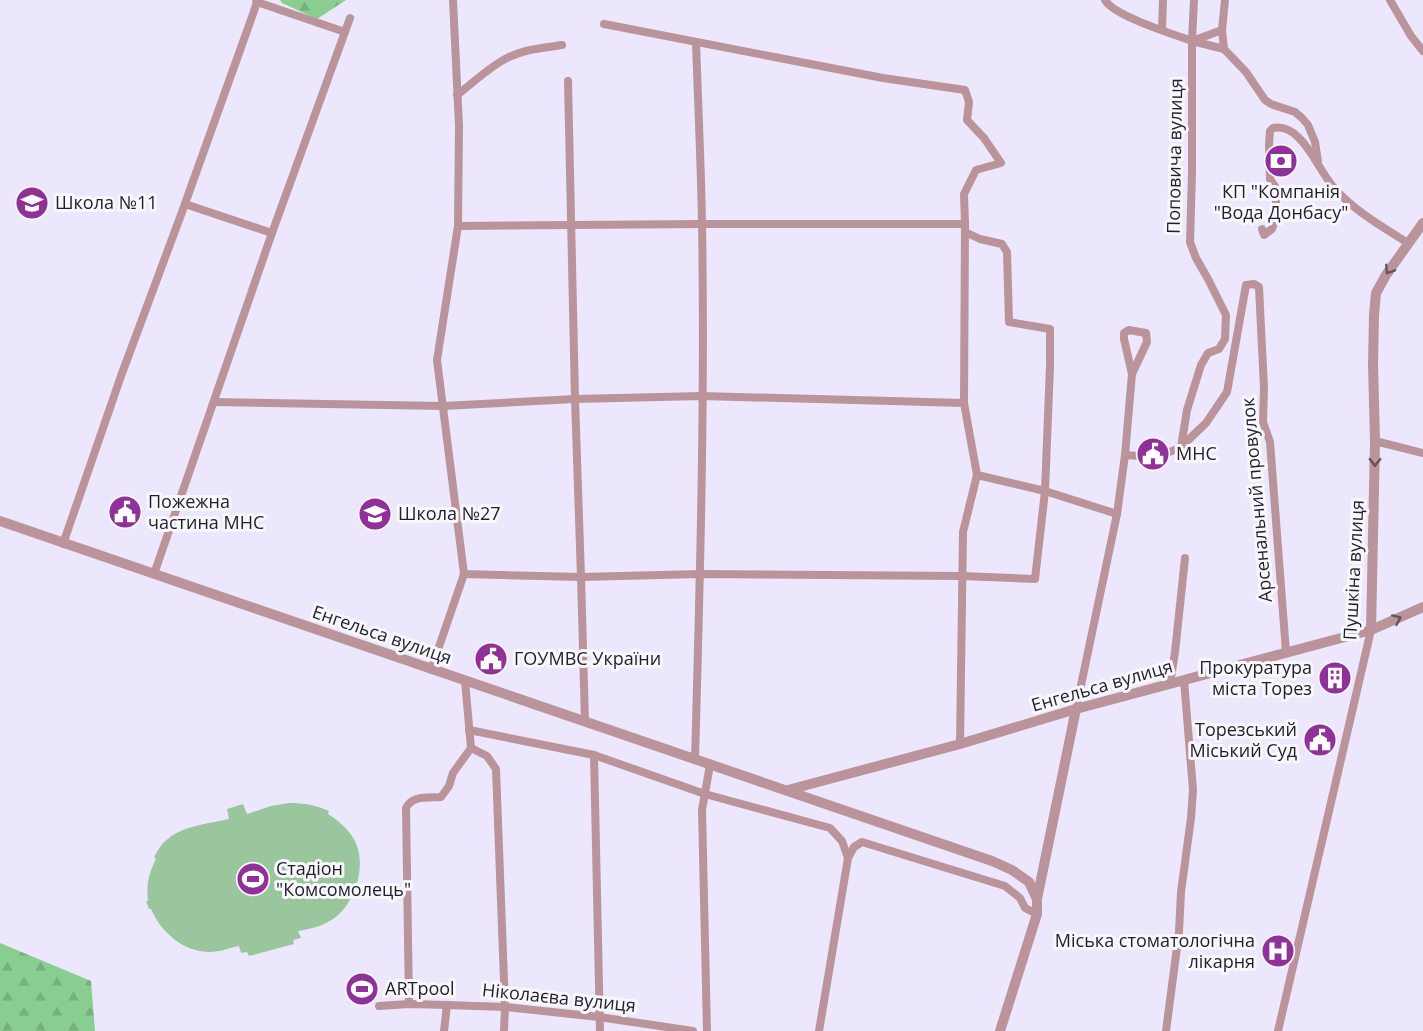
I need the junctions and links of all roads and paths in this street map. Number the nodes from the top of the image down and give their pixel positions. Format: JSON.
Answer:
{"nodes":[{"id":1,"x":453,"y":0,"type":"edge"},
{"id":2,"x":1105,"y":0,"type":"edge"},
{"id":3,"x":1163,"y":0,"type":"edge"},
{"id":4,"x":1194,"y":0,"type":"edge"},
{"id":5,"x":1226,"y":0,"type":"edge"},
{"id":6,"x":1390,"y":0,"type":"edge"},
{"id":7,"x":256,"y":1,"type":"edge"},
{"id":8,"x":350,"y":18,"type":"dead end"},
{"id":9,"x":604,"y":24,"type":"dead end"},
{"id":10,"x":1162,"y":30,"type":"junction"},
{"id":11,"x":1222,"y":30,"type":"junction"},
{"id":12,"x":345,"y":32,"type":"junction"},
{"id":13,"x":1192,"y":41,"type":"junction"},
{"id":14,"x":696,"y":42,"type":"junction"},
{"id":15,"x":562,"y":45,"type":"dead end"},
{"id":16,"x":1224,"y":49,"type":"junction"},
{"id":17,"x":1423,"y":51,"type":"edge"},
{"id":18,"x":568,"y":81,"type":"dead end"},
{"id":19,"x":457,"y":95,"type":"junction"},
{"id":20,"x":1318,"y":164,"type":"junction"},
{"id":21,"x":185,"y":204,"type":"junction"},
{"id":22,"x":1423,"y":223,"type":"edge"},
{"id":23,"x":572,"y":224,"type":"junction"},
{"id":24,"x":702,"y":224,"type":"junction"},
{"id":25,"x":458,"y":226,"type":"junction"},
{"id":26,"x":965,"y":228,"type":"junction"},
{"id":27,"x":1262,"y":229,"type":"dead end"},
{"id":28,"x":272,"y":233,"type":"junction"},
{"id":29,"x":1408,"y":243,"type":"junction"},
{"id":30,"x":1132,"y":374,"type":"junction"},
{"id":31,"x":702,"y":396,"type":"junction"},
{"id":32,"x":575,"y":399,"type":"junction"},
{"id":33,"x":214,"y":402,"type":"junction"},
{"id":34,"x":964,"y":403,"type":"junction"},
{"id":35,"x":443,"y":406,"type":"junction"},
{"id":36,"x":1376,"y":441,"type":"junction"},
{"id":37,"x":1181,"y":447,"type":"junction"},
{"id":38,"x":1423,"y":453,"type":"edge"},
{"id":39,"x":1125,"y":455,"type":"junction"},
{"id":40,"x":977,"y":475,"type":"junction"},
{"id":41,"x":1045,"y":491,"type":"junction"},
{"id":42,"x":1117,"y":514,"type":"junction"},
{"id":43,"x":0,"y":521,"type":"edge"},
{"id":44,"x":63,"y":544,"type":"junction"},
{"id":45,"x":1185,"y":558,"type":"dead end"},
{"id":46,"x":154,"y":574,"type":"junction"},
{"id":47,"x":464,"y":574,"type":"junction"},
{"id":48,"x":700,"y":574,"type":"junction"},
{"id":49,"x":962,"y":576,"type":"junction"},
{"id":50,"x":581,"y":578,"type":"junction"},
{"id":51,"x":1423,"y":607,"type":"edge"},
{"id":52,"x":1371,"y":630,"type":"junction"},
{"id":53,"x":1286,"y":652,"type":"junction"},
{"id":54,"x":431,"y":670,"type":"junction"},
{"id":55,"x":1184,"y":680,"type":"junction"},
{"id":56,"x":465,"y":681,"type":"junction"},
{"id":57,"x":1170,"y":684,"type":"junction"},
{"id":58,"x":1076,"y":709,"type":"junction"},
{"id":59,"x":585,"y":722,"type":"junction"},
{"id":60,"x":469,"y":730,"type":"junction"},
{"id":61,"x":960,"y":744,"type":"junction"},
{"id":62,"x":471,"y":748,"type":"junction"},
{"id":63,"x":594,"y":755,"type":"junction"},
{"id":64,"x":695,"y":760,"type":"junction"},
{"id":65,"x":710,"y":765,"type":"junction"},
{"id":66,"x":788,"y":790,"type":"junction"},
{"id":67,"x":705,"y":794,"type":"junction"},
{"id":68,"x":848,"y":858,"type":"junction"},
{"id":69,"x":1037,"y":899,"type":"junction"},
{"id":70,"x":1037,"y":914,"type":"junction"},
{"id":71,"x":409,"y":1004,"type":"junction"},
{"id":72,"x":447,"y":1005,"type":"junction"},
{"id":73,"x":378,"y":1006,"type":"dead end"},
{"id":74,"x":505,"y":1007,"type":"junction"},
{"id":75,"x":599,"y":1017,"type":"junction"},
{"id":76,"x":444,"y":1031,"type":"edge"},
{"id":77,"x":504,"y":1031,"type":"edge"},
{"id":78,"x":600,"y":1031,"type":"edge"},
{"id":79,"x":693,"y":1031,"type":"edge"},
{"id":80,"x":707,"y":1031,"type":"edge"},
{"id":81,"x":819,"y":1031,"type":"edge"},
{"id":82,"x":1000,"y":1031,"type":"edge"},
{"id":83,"x":1166,"y":1031,"type":"edge"},
{"id":84,"x":1278,"y":1031,"type":"edge"}],
"edges":[{"from":1,"to":19,"type":"street"},
{"from":2,"to":10,"type":"street"},
{"from":3,"to":10,"type":"street"},
{"from":4,"to":13,"type":"street","name":"Поповича вулиця"},
{"from":5,"to":11,"type":"street"},
{"from":6,"to":17,"type":"street"},
{"from":7,"to":12,"type":"street"},
{"from":7,"to":21,"type":"street"},
{"from":8,"to":12,"type":"street"},
{"from":9,"to":14,"type":"street"},
{"from":10,"to":13,"type":"street"},
{"from":11,"to":13,"type":"street"},
{"from":11,"to":16,"type":"street"},
{"from":12,"to":28,"type":"street"},
{"from":13,"to":16,"type":"street"},
{"from":13,"to":37,"type":"street","name":"Поповича вулиця"},
{"from":14,"to":24,"type":"street"},
{"from":14,"to":26,"type":"street"},
{"from":15,"to":19,"type":"street"},
{"from":16,"to":20,"type":"street"},
{"from":18,"to":23,"type":"street"},
{"from":19,"to":25,"type":"street"},
{"from":20,"to":27,"type":"street"},
{"from":20,"to":29,"type":"street"},
{"from":21,"to":28,"type":"street"},
{"from":21,"to":44,"type":"street"},
{"from":22,"to":29,"type":"street","name":"Пушкіна вулиця"},
{"from":23,"to":24,"type":"street"},
{"from":23,"to":25,"type":"street"},
{"from":23,"to":32,"type":"street"},
{"from":24,"to":26,"type":"street"},
{"from":24,"to":31,"type":"street"},
{"from":25,"to":35,"type":"street"},
{"from":26,"to":34,"type":"street"},
{"from":26,"to":41,"type":"street"},
{"from":28,"to":33,"type":"street"},
{"from":29,"to":36,"type":"street","name":"Пушкіна вулиця","one_way":true},
{"from":30,"to":30,"type":"street"},
{"from":30,"to":39,"type":"street"},
{"from":31,"to":32,"type":"street"},
{"from":31,"to":34,"type":"street"},
{"from":31,"to":48,"type":"street"},
{"from":32,"to":35,"type":"street"},
{"from":32,"to":50,"type":"street"},
{"from":33,"to":35,"type":"street"},
{"from":33,"to":46,"type":"street"},
{"from":34,"to":40,"type":"street"},
{"from":35,"to":47,"type":"street"},
{"from":36,"to":38,"type":"street"},
{"from":36,"to":52,"type":"street","name":"Пушкіна вулиця","one_way":true},
{"from":37,"to":39,"type":"street"},
{"from":37,"to":53,"type":"street","name":"Арсенальний провулок"},
{"from":39,"to":42,"type":"street"},
{"from":40,"to":41,"type":"street"},
{"from":40,"to":49,"type":"street"},
{"from":41,"to":42,"type":"street"},
{"from":41,"to":49,"type":"street"},
{"from":42,"to":58,"type":"street"},
{"from":43,"to":44,"type":"street","name":"Енгельса вулиця"},
{"from":44,"to":46,"type":"street","name":"Енгельса вулиця"},
{"from":45,"to":57,"type":"street"},
{"from":46,"to":54,"type":"street","name":"Енгельса вулиця"},
{"from":47,"to":50,"type":"street"},
{"from":47,"to":54,"type":"street"},
{"from":48,"to":49,"type":"street"},
{"from":48,"to":50,"type":"street"},
{"from":48,"to":64,"type":"street"},
{"from":49,"to":61,"type":"street"},
{"from":50,"to":59,"type":"street"},
{"from":52,"to":51,"type":"street","name":"Енгельса вулиця","one_way":true},
{"from":52,"to":53,"type":"street","name":"Енгельса вулиця"},
{"from":52,"to":84,"type":"street","name":"Пушкіна вулиця"},
{"from":53,"to":55,"type":"street","name":"Енгельса вулиця"},
{"from":54,"to":56,"type":"street","name":"Енгельса вулиця"},
{"from":55,"to":57,"type":"street","name":"Енгельса вулиця"},
{"from":55,"to":83,"type":"street"},
{"from":56,"to":59,"type":"street","name":"Енгельса вулиця"},
{"from":56,"to":60,"type":"street"},
{"from":57,"to":58,"type":"street","name":"Енгельса вулиця"},
{"from":58,"to":61,"type":"street","name":"Енгельса вулиця"},
{"from":58,"to":69,"type":"street"},
{"from":59,"to":64,"type":"street","name":"Енгельса вулиця"},
{"from":60,"to":62,"type":"street"},
{"from":60,"to":63,"type":"street"},
{"from":61,"to":66,"type":"street","name":"Енгельса вулиця"},
{"from":62,"to":71,"type":"street"},
{"from":62,"to":74,"type":"street"},
{"from":63,"to":67,"type":"street"},
{"from":63,"to":75,"type":"street"},
{"from":64,"to":65,"type":"street","name":"Енгельса вулиця"},
{"from":65,"to":66,"type":"street","name":"Енгельса вулиця"},
{"from":65,"to":67,"type":"street"},
{"from":66,"to":69,"type":"street","name":"Енгельса вулиця"},
{"from":67,"to":68,"type":"street"},
{"from":67,"to":80,"type":"street"},
{"from":68,"to":70,"type":"street"},
{"from":68,"to":81,"type":"street"},
{"from":69,"to":70,"type":"street"},
{"from":70,"to":82,"type":"street"},
{"from":71,"to":72,"type":"street","name":"Ніколаєва вулиця"},
{"from":71,"to":73,"type":"street","name":"Ніколаєва вулиця"},
{"from":72,"to":74,"type":"street","name":"Ніколаєва вулиця"},
{"from":72,"to":76,"type":"street"},
{"from":74,"to":75,"type":"street","name":"Ніколаєва вулиця"},
{"from":74,"to":77,"type":"street"},
{"from":75,"to":78,"type":"street"},
{"from":75,"to":79,"type":"street","name":"Ніколаєва вулиця"}]}
